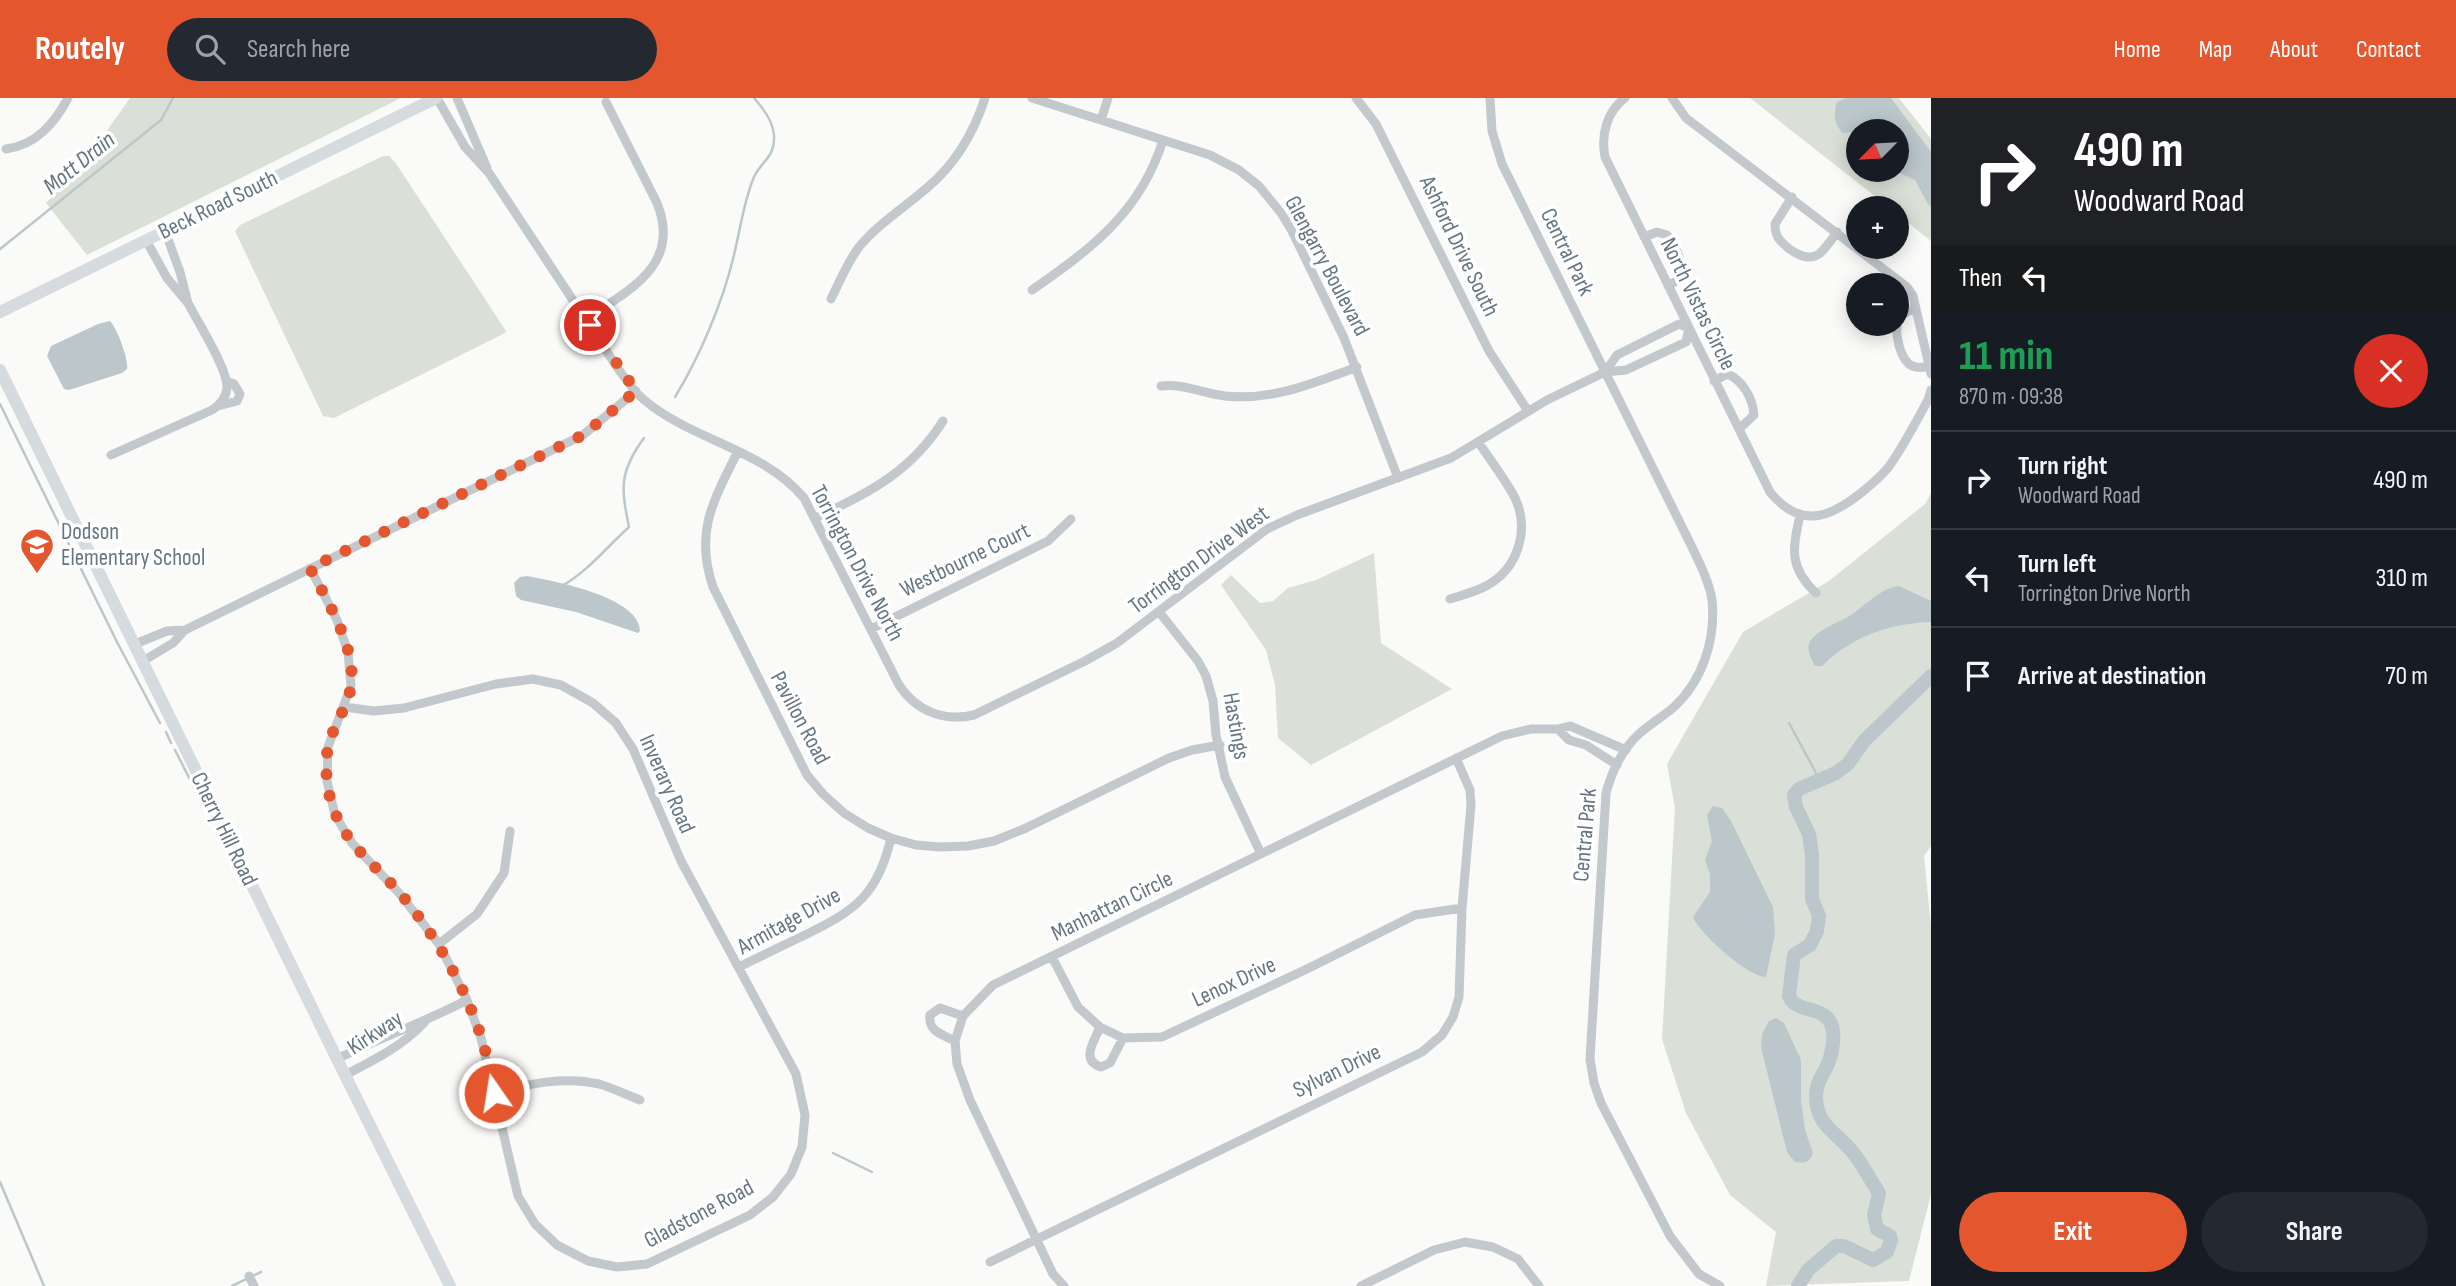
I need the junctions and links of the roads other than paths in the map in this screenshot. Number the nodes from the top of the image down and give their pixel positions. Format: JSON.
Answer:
{"nodes":[{"id":1,"x":68,"y":98,"type":"edge"},
{"id":2,"x":437,"y":98,"type":"edge"},
{"id":3,"x":457,"y":98,"type":"edge"},
{"id":4,"x":985,"y":98,"type":"edge"},
{"id":5,"x":1032,"y":98,"type":"edge"},
{"id":6,"x":1108,"y":98,"type":"edge"},
{"id":7,"x":1356,"y":98,"type":"edge"},
{"id":8,"x":1490,"y":98,"type":"edge"},
{"id":9,"x":1625,"y":98,"type":"edge"},
{"id":10,"x":1672,"y":98,"type":"edge"},
{"id":11,"x":606,"y":102,"type":"dead end"},
{"id":12,"x":1101,"y":120,"type":"junction"},
{"id":13,"x":1163,"y":140,"type":"junction"},
{"id":14,"x":6,"y":149,"type":"dead end"},
{"id":15,"x":489,"y":173,"type":"junction"},
{"id":16,"x":1792,"y":197,"type":"junction"},
{"id":17,"x":165,"y":231,"type":"junction"},
{"id":18,"x":1838,"y":232,"type":"junction"},
{"id":19,"x":1644,"y":237,"type":"junction"},
{"id":20,"x":146,"y":240,"type":"junction"},
{"id":21,"x":1668,"y":286,"type":"junction"},
{"id":22,"x":1032,"y":290,"type":"dead end"},
{"id":23,"x":831,"y":299,"type":"dead end"},
{"id":24,"x":188,"y":303,"type":"junction"},
{"id":25,"x":1916,"y":308,"type":"junction"},
{"id":26,"x":0,"y":312,"type":"edge"},
{"id":27,"x":586,"y":319,"type":"junction"},
{"id":28,"x":1689,"y":328,"type":"junction"},
{"id":29,"x":1357,"y":367,"type":"junction"},
{"id":30,"x":0,"y":370,"type":"edge"},
{"id":31,"x":1930,"y":370,"type":"edge"},
{"id":32,"x":1605,"y":372,"type":"junction"},
{"id":33,"x":226,"y":381,"type":"junction"},
{"id":34,"x":1714,"y":382,"type":"junction"},
{"id":35,"x":1161,"y":386,"type":"dead end"},
{"id":36,"x":1931,"y":390,"type":"edge"},
{"id":37,"x":636,"y":391,"type":"junction"},
{"id":38,"x":218,"y":406,"type":"junction"},
{"id":39,"x":1528,"y":411,"type":"junction"},
{"id":40,"x":943,"y":421,"type":"dead end"},
{"id":41,"x":1739,"y":429,"type":"junction"},
{"id":42,"x":1479,"y":443,"type":"junction"},
{"id":43,"x":738,"y":451,"type":"junction"},
{"id":44,"x":111,"y":455,"type":"dead end"},
{"id":45,"x":1398,"y":478,"type":"junction"},
{"id":46,"x":1800,"y":514,"type":"junction"},
{"id":47,"x":816,"y":517,"type":"junction"},
{"id":48,"x":1071,"y":519,"type":"dead end"},
{"id":49,"x":310,"y":568,"type":"junction"},
{"id":50,"x":1816,"y":593,"type":"dead end"},
{"id":51,"x":1450,"y":599,"type":"dead end"},
{"id":52,"x":1160,"y":613,"type":"junction"},
{"id":53,"x":871,"y":629,"type":"junction"},
{"id":54,"x":185,"y":630,"type":"junction"},
{"id":55,"x":135,"y":645,"type":"junction"},
{"id":56,"x":143,"y":661,"type":"junction"},
{"id":57,"x":344,"y":707,"type":"junction"},
{"id":58,"x":930,"y":712,"type":"joint"},
{"id":59,"x":1558,"y":729,"type":"junction"},
{"id":60,"x":1220,"y":745,"type":"junction"},
{"id":61,"x":1626,"y":750,"type":"junction"},
{"id":62,"x":1456,"y":758,"type":"junction"},
{"id":63,"x":1617,"y":765,"type":"junction"},
{"id":64,"x":509,"y":831,"type":"dead end"},
{"id":65,"x":891,"y":838,"type":"junction"},
{"id":66,"x":1261,"y":854,"type":"junction"},
{"id":67,"x":1462,"y":908,"type":"junction"},
{"id":68,"x":439,"y":944,"type":"junction"},
{"id":69,"x":1052,"y":957,"type":"junction"},
{"id":70,"x":739,"y":967,"type":"junction"},
{"id":71,"x":467,"y":1000,"type":"junction"},
{"id":72,"x":963,"y":1016,"type":"junction"},
{"id":73,"x":425,"y":1022,"type":"junction"},
{"id":74,"x":1100,"y":1027,"type":"junction"},
{"id":75,"x":1124,"y":1038,"type":"junction"},
{"id":76,"x":955,"y":1041,"type":"junction"},
{"id":77,"x":337,"y":1059,"type":"junction"},
{"id":78,"x":345,"y":1075,"type":"junction"},
{"id":79,"x":494,"y":1093,"type":"junction"},
{"id":80,"x":640,"y":1100,"type":"dead end"},
{"id":81,"x":805,"y":1115,"type":"joint"},
{"id":82,"x":1037,"y":1239,"type":"junction"},
{"id":83,"x":990,"y":1262,"type":"dead end"},
{"id":84,"x":249,"y":1276,"type":"dead end"},
{"id":85,"x":1714,"y":1285,"type":"edge"},
{"id":86,"x":254,"y":1286,"type":"edge"},
{"id":87,"x":450,"y":1286,"type":"edge"},
{"id":88,"x":1064,"y":1286,"type":"edge"},
{"id":89,"x":1361,"y":1286,"type":"edge"},
{"id":90,"x":1539,"y":1286,"type":"edge"}],
"edges":[{"from":1,"to":14,"type":"street"},
{"from":2,"to":15,"type":"street","name":"Torrington Drive North"},
{"from":2,"to":17,"type":"main road","name":"Beck Road South"},
{"from":3,"to":15,"type":"street","name":"Torrington Drive North"},
{"from":4,"to":23,"type":"street"},
{"from":5,"to":12,"type":"street","name":"Glengarry Boulevard"},
{"from":6,"to":12,"type":"street"},
{"from":7,"to":39,"type":"street","name":"Ashford Drive South"},
{"from":8,"to":32,"type":"street","name":"Central Park"},
{"from":9,"to":19,"type":"street","name":"North Vistas Circle"},
{"from":10,"to":16,"type":"street"},
{"from":11,"to":27,"type":"street"},
{"from":12,"to":13,"type":"street","name":"Glengarry Boulevard"},
{"from":13,"to":22,"type":"street"},
{"from":13,"to":29,"type":"street","name":"Glengarry Boulevard"},
{"from":15,"to":27,"type":"street","name":"Torrington Drive North"},
{"from":16,"to":18,"type":"street"},
{"from":16,"to":18,"type":"street"},
{"from":17,"to":20,"type":"main road","name":"Beck Road South"},
{"from":17,"to":24,"type":"street"},
{"from":18,"to":25,"type":"street"},
{"from":19,"to":21,"type":"street","name":"North Vistas Circle"},
{"from":19,"to":21,"type":"street"},
{"from":20,"to":24,"type":"street"},
{"from":20,"to":26,"type":"main road","name":"Beck Road South"},
{"from":21,"to":28,"type":"street","name":"North Vistas Circle"},
{"from":24,"to":33,"type":"street"},
{"from":25,"to":31,"type":"street"},
{"from":25,"to":31,"type":"street"},
{"from":27,"to":37,"type":"street","name":"Torrington Drive North"},
{"from":28,"to":32,"type":"street"},
{"from":28,"to":32,"type":"street"},
{"from":28,"to":34,"type":"street","name":"North Vistas Circle"},
{"from":29,"to":35,"type":"street"},
{"from":29,"to":45,"type":"street","name":"Glengarry Boulevard"},
{"from":30,"to":55,"type":"main road","name":"Cherry Hill Road"},
{"from":32,"to":39,"type":"street","name":"Torrington Drive West"},
{"from":32,"to":61,"type":"street","name":"Central Park"},
{"from":33,"to":38,"type":"street"},
{"from":33,"to":38,"type":"street"},
{"from":34,"to":41,"type":"street","name":"North Vistas Circle"},
{"from":34,"to":41,"type":"street"},
{"from":36,"to":46,"type":"street"},
{"from":37,"to":43,"type":"street","name":"Torrington Drive North"},
{"from":37,"to":49,"type":"street"},
{"from":38,"to":44,"type":"street"},
{"from":39,"to":42,"type":"street","name":"Torrington Drive West"},
{"from":40,"to":47,"type":"street"},
{"from":41,"to":46,"type":"street","name":"North Vistas Circle"},
{"from":42,"to":45,"type":"street","name":"Torrington Drive West"},
{"from":42,"to":51,"type":"street"},
{"from":43,"to":47,"type":"street","name":"Torrington Drive North"},
{"from":43,"to":65,"type":"street","name":"Pavillon Road"},
{"from":45,"to":52,"type":"street","name":"Torrington Drive West"},
{"from":46,"to":50,"type":"street"},
{"from":47,"to":53,"type":"street","name":"Torrington Drive North"},
{"from":48,"to":53,"type":"street","name":"Westbourne Court"},
{"from":49,"to":54,"type":"street"},
{"from":49,"to":57,"type":"street","name":"Gladstone Road"},
{"from":52,"to":58,"type":"street","name":"Torrington Drive West"},
{"from":52,"to":60,"type":"street","name":"Hastings"},
{"from":53,"to":58,"type":"street","name":"Torrington Drive North"},
{"from":54,"to":55,"type":"street"},
{"from":54,"to":56,"type":"street"},
{"from":55,"to":56,"type":"main road","name":"Cherry Hill Road"},
{"from":56,"to":77,"type":"main road","name":"Cherry Hill Road"},
{"from":57,"to":68,"type":"street","name":"Gladstone Road"},
{"from":57,"to":70,"type":"street","name":"Inverary Road"},
{"from":59,"to":61,"type":"street","name":"Manhattan Circle"},
{"from":59,"to":62,"type":"street","name":"Manhattan Circle"},
{"from":59,"to":63,"type":"street"},
{"from":60,"to":65,"type":"street","name":"Pavillon Road"},
{"from":60,"to":66,"type":"street","name":"Hastings"},
{"from":61,"to":63,"type":"street","name":"Central Park"},
{"from":62,"to":66,"type":"street","name":"Manhattan Circle"},
{"from":62,"to":67,"type":"street","name":"Sylvan Drive"},
{"from":63,"to":85,"type":"street","name":"Central Park"},
{"from":64,"to":68,"type":"street"},
{"from":65,"to":70,"type":"street","name":"Armitage Drive"},
{"from":66,"to":69,"type":"street","name":"Manhattan Circle"},
{"from":67,"to":75,"type":"street","name":"Lenox Drive"},
{"from":67,"to":82,"type":"street","name":"Sylvan Drive"},
{"from":68,"to":71,"type":"street","name":"Gladstone Road"},
{"from":69,"to":72,"type":"street","name":"Manhattan Circle"},
{"from":69,"to":74,"type":"street","name":"Lenox Drive"},
{"from":70,"to":81,"type":"street","name":"Armitage Drive"},
{"from":71,"to":73,"type":"street","name":"Kirkway"},
{"from":71,"to":79,"type":"street","name":"Gladstone Road"},
{"from":72,"to":76,"type":"street","name":"Manhattan Circle"},
{"from":72,"to":76,"type":"street"},
{"from":73,"to":77,"type":"street","name":"Kirkway"},
{"from":73,"to":78,"type":"street","name":"Kirkway"},
{"from":74,"to":75,"type":"street","name":"Lenox Drive"},
{"from":74,"to":75,"type":"street"},
{"from":76,"to":82,"type":"street","name":"Manhattan Circle"},
{"from":77,"to":78,"type":"main road","name":"Cherry Hill Road"},
{"from":78,"to":87,"type":"main road","name":"Cherry Hill Road"},
{"from":79,"to":80,"type":"street"},
{"from":79,"to":81,"type":"street","name":"Gladstone Road"},
{"from":82,"to":83,"type":"street","name":"Sylvan Drive"},
{"from":82,"to":88,"type":"street","name":"Manhattan Circle"},
{"from":84,"to":86,"type":"street"},
{"from":89,"to":90,"type":"street"}]}
